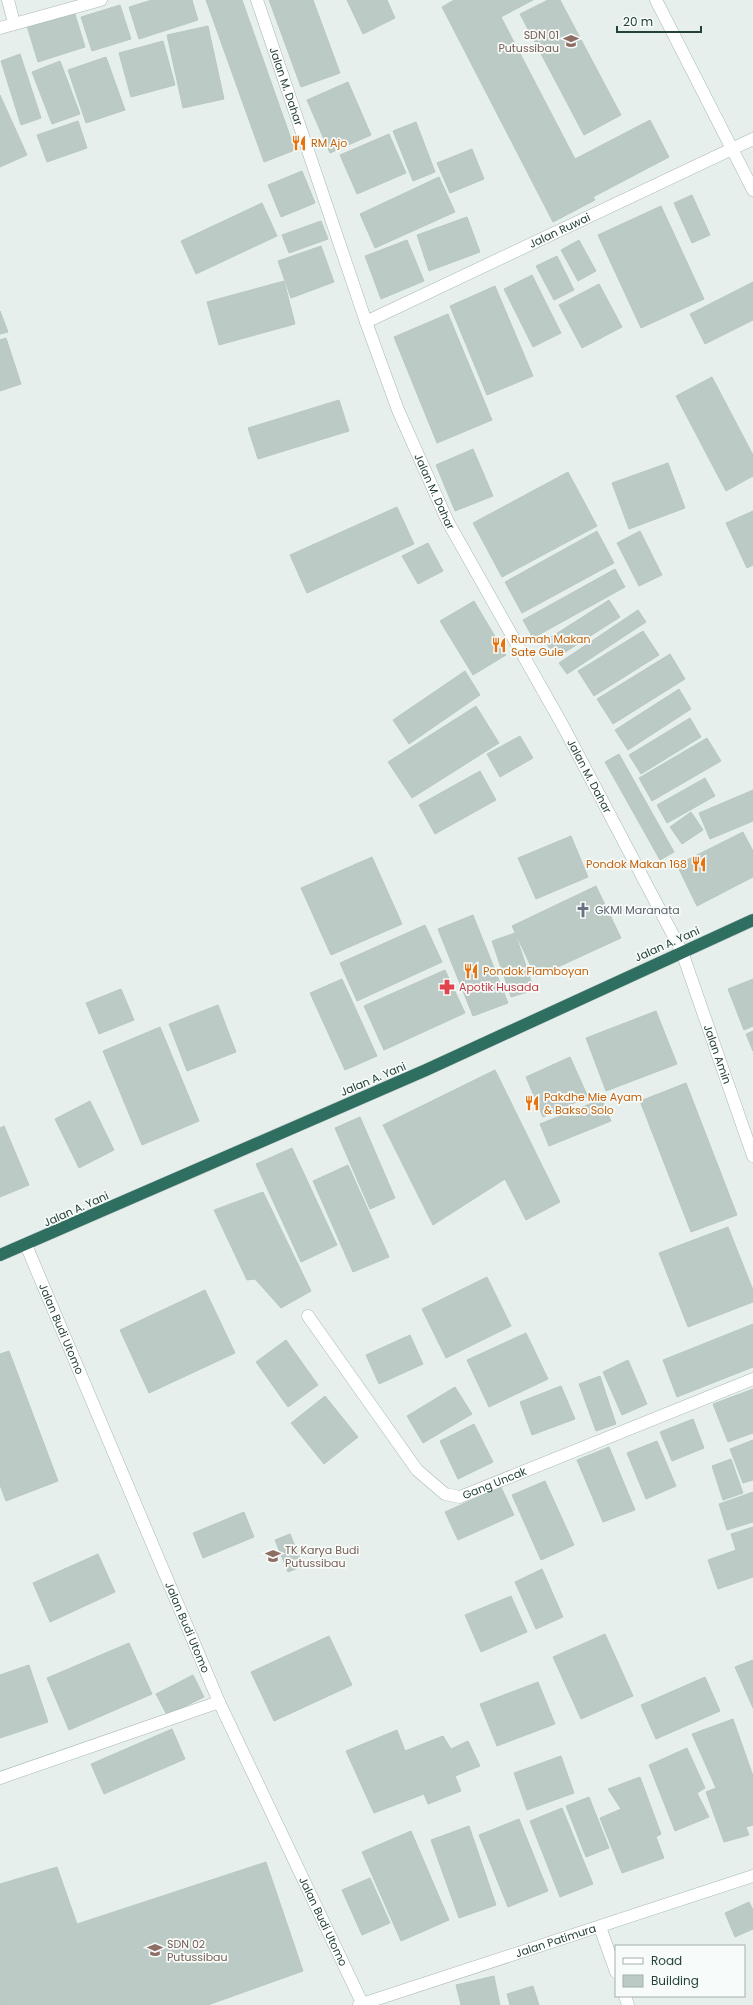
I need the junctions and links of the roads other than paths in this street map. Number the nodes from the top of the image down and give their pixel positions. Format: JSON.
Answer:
{"nodes":[{"id":1,"x":8,"y":0,"type":"edge"},
{"id":2,"x":101,"y":0,"type":"edge"},
{"id":3,"x":257,"y":0,"type":"edge"},
{"id":4,"x":656,"y":0,"type":"edge"},
{"id":5,"x":14,"y":23,"type":"junction"},
{"id":6,"x":0,"y":28,"type":"edge"},
{"id":7,"x":753,"y":139,"type":"edge"},
{"id":8,"x":732,"y":149,"type":"junction"},
{"id":9,"x":753,"y":190,"type":"edge"},
{"id":10,"x":366,"y":322,"type":"junction"},
{"id":11,"x":753,"y":920,"type":"edge"},
{"id":12,"x":682,"y":952,"type":"junction"},
{"id":13,"x":753,"y":1156,"type":"edge"},
{"id":14,"x":26,"y":1245,"type":"junction"},
{"id":15,"x":0,"y":1255,"type":"edge"},
{"id":16,"x":308,"y":1316,"type":"dead end"},
{"id":17,"x":753,"y":1379,"type":"edge"},
{"id":18,"x":219,"y":1702,"type":"junction"},
{"id":19,"x":0,"y":1778,"type":"edge"},
{"id":20,"x":753,"y":1876,"type":"edge"},
{"id":21,"x":600,"y":1927,"type":"junction"},
{"id":22,"x":615,"y":1969,"type":"edge"},
{"id":23,"x":361,"y":2005,"type":"edge"}],
"edges":[{"from":1,"to":5,"type":"street"},
{"from":2,"to":5,"type":"street"},
{"from":3,"to":10,"type":"street","name":"Jalan M. Dahar"},
{"from":4,"to":8,"type":"street"},
{"from":5,"to":6,"type":"street"},
{"from":7,"to":8,"type":"street","name":"Jalan Ruwai"},
{"from":8,"to":9,"type":"street"},
{"from":8,"to":10,"type":"street","name":"Jalan Ruwai"},
{"from":10,"to":12,"type":"street","name":"Jalan M. Dahar"},
{"from":11,"to":12,"type":"highway","name":"Jalan A. Yani"},
{"from":12,"to":13,"type":"street","name":"Jalan Amin"},
{"from":12,"to":14,"type":"highway","name":"Jalan A. Yani"},
{"from":14,"to":15,"type":"highway","name":"Jalan A. Yani"},
{"from":14,"to":18,"type":"street","name":"Jalan Budi Utomo"},
{"from":16,"to":17,"type":"street","name":"Gang Uncak"},
{"from":18,"to":19,"type":"street"},
{"from":18,"to":23,"type":"street","name":"Jalan Budi Utomo"},
{"from":20,"to":21,"type":"street","name":"Jalan Patimura"},
{"from":21,"to":22,"type":"street"},
{"from":21,"to":23,"type":"street","name":"Jalan Patimura"}]}
